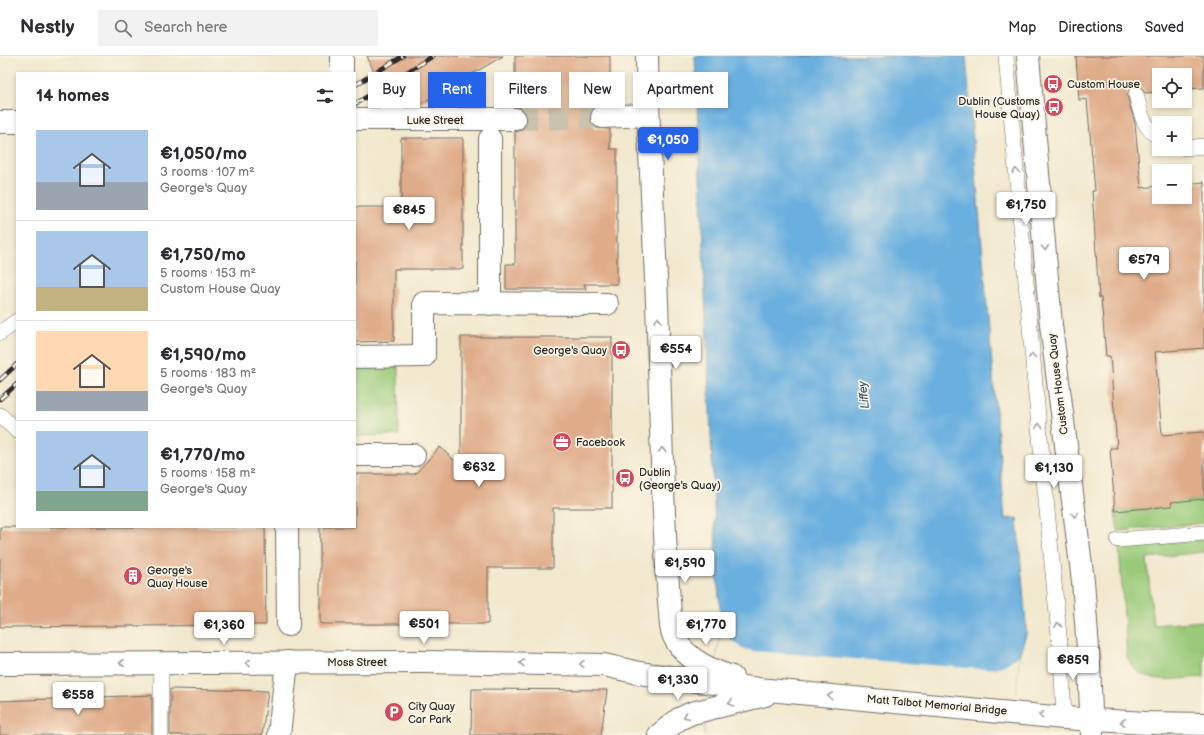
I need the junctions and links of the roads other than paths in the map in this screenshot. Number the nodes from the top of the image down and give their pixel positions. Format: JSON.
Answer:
{"nodes":[{"id":1,"x":342,"y":56,"type":"edge"},
{"id":2,"x":647,"y":56,"type":"edge"},
{"id":3,"x":1006,"y":56,"type":"edge"},
{"id":4,"x":1028,"y":56,"type":"edge"},
{"id":5,"x":342,"y":72,"type":"edge"},
{"id":6,"x":1136,"y":94,"type":"dead end"},
{"id":7,"x":648,"y":115,"type":"junction"},
{"id":8,"x":602,"y":117,"type":"tunnel mouth"},
{"id":9,"x":356,"y":119,"type":"edge"},
{"id":10,"x":515,"y":119,"type":"tunnel mouth"},
{"id":11,"x":0,"y":122,"type":"edge"},
{"id":12,"x":16,"y":122,"type":"edge"},
{"id":13,"x":1152,"y":133,"type":"edge"},
{"id":14,"x":490,"y":139,"type":"dead end"},
{"id":15,"x":1204,"y":146,"type":"edge"},
{"id":16,"x":1192,"y":147,"type":"edge"},
{"id":17,"x":490,"y":304,"type":"junction"},
{"id":18,"x":607,"y":304,"type":"dead end"},
{"id":19,"x":16,"y":322,"type":"edge"},
{"id":20,"x":0,"y":333,"type":"edge"},
{"id":21,"x":356,"y":357,"type":"edge"},
{"id":22,"x":0,"y":414,"type":"edge"},
{"id":23,"x":16,"y":430,"type":"edge"},
{"id":24,"x":356,"y":455,"type":"edge"},
{"id":25,"x":414,"y":455,"type":"dead end"},
{"id":26,"x":287,"y":528,"type":"edge"},
{"id":27,"x":1204,"y":533,"type":"edge"},
{"id":28,"x":1118,"y":540,"type":"dead end"},
{"id":29,"x":288,"y":625,"type":"dead end"},
{"id":30,"x":287,"y":662,"type":"junction"},
{"id":31,"x":161,"y":663,"type":"junction"},
{"id":32,"x":0,"y":664,"type":"edge"},
{"id":33,"x":713,"y":678,"type":"junction"},
{"id":34,"x":782,"y":691,"type":"junction"},
{"id":35,"x":1204,"y":724,"type":"edge"},
{"id":36,"x":1064,"y":726,"type":"edge"},
{"id":37,"x":1092,"y":727,"type":"edge"},
{"id":38,"x":161,"y":735,"type":"edge"},
{"id":39,"x":279,"y":735,"type":"edge"},
{"id":40,"x":659,"y":735,"type":"edge"}],
"edges":[{"from":1,"to":5,"type":"main road"},
{"from":2,"to":7,"type":"main road"},
{"from":36,"to":3,"type":"lane","name":"Custom House Quay","one_way":true},
{"from":4,"to":37,"type":"main road","name":"Custom House Quay","one_way":true},
{"from":6,"to":13,"type":"lane"},
{"from":7,"to":8,"type":"main road"},
{"from":33,"to":7,"type":"main road","one_way":true},
{"from":9,"to":10,"type":"main road","name":"Luke Street"},
{"from":11,"to":12,"type":"main road"},
{"from":14,"to":17,"type":"main road"},
{"from":15,"to":16,"type":"lane"},
{"from":17,"to":18,"type":"main road"},
{"from":17,"to":21,"type":"main road"},
{"from":19,"to":20,"type":"lane"},
{"from":22,"to":23,"type":"lane"},
{"from":24,"to":25,"type":"main road"},
{"from":26,"to":29,"type":"main road"},
{"from":27,"to":28,"type":"lane"},
{"from":30,"to":31,"type":"main road","name":"Moss Street","one_way":true},
{"from":33,"to":30,"type":"main road","name":"Moss Street","one_way":true},
{"from":30,"to":39,"type":"main road"},
{"from":31,"to":32,"type":"main road","name":"Moss Street","one_way":true},
{"from":31,"to":38,"type":"lane"},
{"from":33,"to":34,"type":"main road","name":"Matt Talbot Memorial Bridge"},
{"from":36,"to":34,"type":"main road","name":"Matt Talbot Memorial Bridge","one_way":true},
{"from":34,"to":40,"type":"main road","name":"Matt Talbot Memorial Bridge","one_way":true},
{"from":35,"to":37,"type":"main road","name":"Matt Talbot Memorial Bridge","one_way":true},
{"from":36,"to":37,"type":"main road","name":"Matt Talbot Memorial Bridge"}]}
